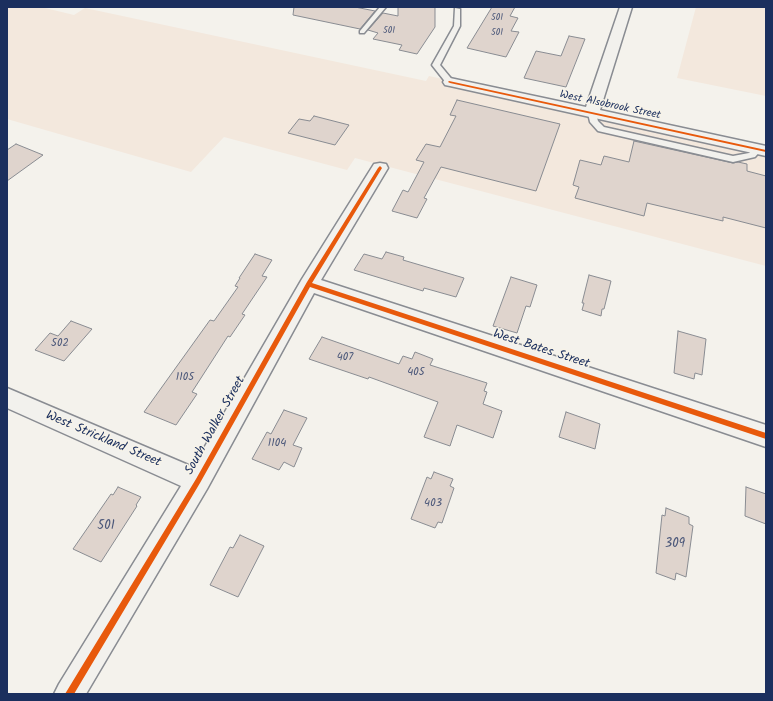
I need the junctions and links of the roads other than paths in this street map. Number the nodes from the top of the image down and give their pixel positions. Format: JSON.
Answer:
{"nodes":[{"id":1,"x":383,"y":7,"type":"edge"},
{"id":2,"x":626,"y":7,"type":"edge"},
{"id":3,"x":457,"y":8,"type":"edge"},
{"id":4,"x":362,"y":32,"type":"dead end"},
{"id":5,"x":450,"y":82,"type":"joint"},
{"id":6,"x":592,"y":113,"type":"junction"},
{"id":7,"x":762,"y":150,"type":"edge"},
{"id":8,"x":380,"y":168,"type":"dead end"},
{"id":9,"x":309,"y":284,"type":"junction"},
{"id":10,"x":7,"y":398,"type":"edge"},
{"id":11,"x":766,"y":436,"type":"edge"},
{"id":12,"x":198,"y":481,"type":"junction"},
{"id":13,"x":69,"y":694,"type":"edge"}],
"edges":[{"from":1,"to":4,"type":"lane"},
{"from":2,"to":6,"type":"street"},
{"from":3,"to":5,"type":"lane"},
{"from":5,"to":6,"type":"street","name":"West Alsobrook Street"},
{"from":6,"to":7,"type":"street","name":"West Alsobrook Street"},
{"from":8,"to":9,"type":"street","name":"South Walker Street"},
{"from":9,"to":11,"type":"street","name":"West Bates Street"},
{"from":9,"to":12,"type":"street","name":"South Walker Street"},
{"from":10,"to":12,"type":"street","name":"West Strickland Street"},
{"from":12,"to":13,"type":"street","name":"South Walker Street"}]}
